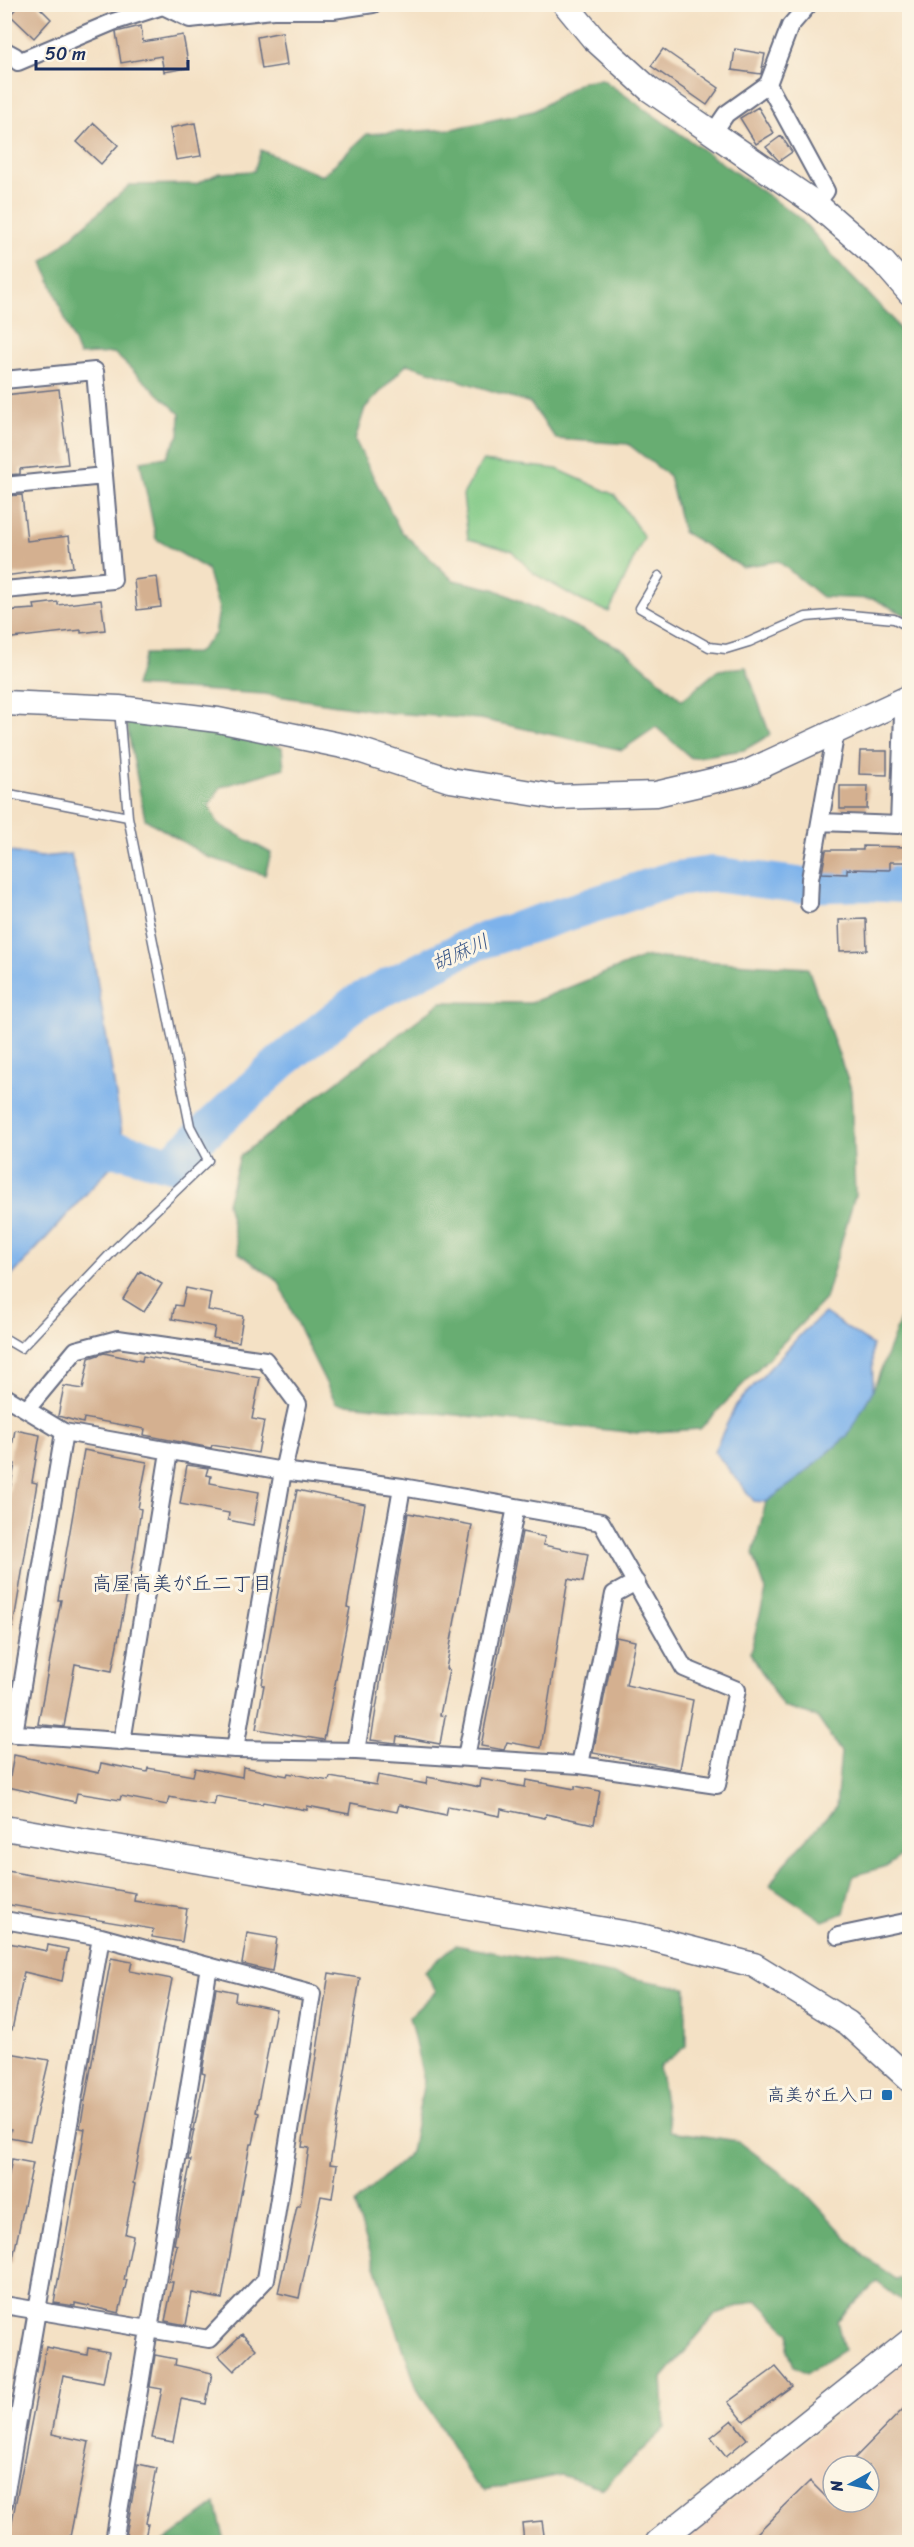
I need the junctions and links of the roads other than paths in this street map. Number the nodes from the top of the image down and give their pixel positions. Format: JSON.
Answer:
{"nodes":[{"id":1,"x":373,"y":4,"type":"edge"},
{"id":2,"x":565,"y":4,"type":"edge"},
{"id":3,"x":809,"y":4,"type":"edge"},
{"id":4,"x":4,"y":50,"type":"edge"},
{"id":5,"x":11,"y":65,"type":"edge"},
{"id":6,"x":768,"y":84,"type":"junction"},
{"id":7,"x":713,"y":133,"type":"junction"},
{"id":8,"x":816,"y":204,"type":"junction"},
{"id":9,"x":909,"y":293,"type":"edge"},
{"id":10,"x":4,"y":380,"type":"edge"},
{"id":11,"x":104,"y":476,"type":"junction"},
{"id":12,"x":4,"y":486,"type":"edge"},
{"id":13,"x":659,"y":576,"type":"dead end"},
{"id":14,"x":4,"y":590,"type":"edge"},
{"id":15,"x":909,"y":627,"type":"edge"},
{"id":16,"x":904,"y":699,"type":"edge"},
{"id":17,"x":4,"y":703,"type":"edge"},
{"id":18,"x":119,"y":708,"type":"junction"},
{"id":19,"x":831,"y":732,"type":"junction"},
{"id":20,"x":4,"y":793,"type":"edge"},
{"id":21,"x":128,"y":817,"type":"junction"},
{"id":22,"x":820,"y":822,"type":"junction"},
{"id":23,"x":810,"y":904,"type":"dead end"},
{"id":24,"x":4,"y":1338,"type":"edge"},
{"id":25,"x":4,"y":1396,"type":"edge"},
{"id":26,"x":27,"y":1409,"type":"junction"},
{"id":27,"x":64,"y":1432,"type":"junction"},
{"id":28,"x":169,"y":1452,"type":"junction"},
{"id":29,"x":283,"y":1471,"type":"junction"},
{"id":30,"x":402,"y":1487,"type":"junction"},
{"id":31,"x":516,"y":1507,"type":"junction"},
{"id":32,"x":636,"y":1582,"type":"junction"},
{"id":33,"x":9,"y":1733,"type":"edge"},
{"id":34,"x":122,"y":1742,"type":"junction"},
{"id":35,"x":235,"y":1749,"type":"junction"},
{"id":36,"x":356,"y":1751,"type":"junction"},
{"id":37,"x":466,"y":1758,"type":"junction"},
{"id":38,"x":580,"y":1765,"type":"junction"},
{"id":39,"x":4,"y":1828,"type":"edge"},
{"id":40,"x":4,"y":1920,"type":"edge"},
{"id":41,"x":909,"y":1921,"type":"edge"},
{"id":42,"x":838,"y":1936,"type":"dead end"},
{"id":43,"x":101,"y":1937,"type":"junction"},
{"id":44,"x":209,"y":1966,"type":"junction"},
{"id":45,"x":909,"y":2080,"type":"edge"},
{"id":46,"x":4,"y":2306,"type":"edge"},
{"id":47,"x":37,"y":2311,"type":"junction"},
{"id":48,"x":149,"y":2330,"type":"junction"},
{"id":49,"x":909,"y":2341,"type":"edge"},
{"id":50,"x":4,"y":2503,"type":"edge"},
{"id":51,"x":114,"y":2542,"type":"edge"},
{"id":52,"x":658,"y":2542,"type":"edge"}],
"edges":[{"from":1,"to":5,"type":"street"},
{"from":2,"to":7,"type":"street"},
{"from":3,"to":6,"type":"street"},
{"from":4,"to":5,"type":"street"},
{"from":6,"to":7,"type":"street"},
{"from":6,"to":8,"type":"street"},
{"from":7,"to":8,"type":"street"},
{"from":8,"to":9,"type":"street"},
{"from":10,"to":11,"type":"street"},
{"from":11,"to":12,"type":"street"},
{"from":11,"to":14,"type":"street"},
{"from":13,"to":15,"type":"lane"},
{"from":16,"to":19,"type":"street"},
{"from":16,"to":22,"type":"street"},
{"from":17,"to":18,"type":"street"},
{"from":18,"to":19,"type":"street"},
{"from":18,"to":21,"type":"lane"},
{"from":19,"to":22,"type":"street"},
{"from":20,"to":21,"type":"lane"},
{"from":21,"to":24,"type":"lane"},
{"from":22,"to":23,"type":"street"},
{"from":25,"to":26,"type":"street"},
{"from":26,"to":27,"type":"street"},
{"from":26,"to":29,"type":"street"},
{"from":27,"to":28,"type":"street"},
{"from":27,"to":33,"type":"street"},
{"from":28,"to":29,"type":"street"},
{"from":28,"to":34,"type":"street"},
{"from":29,"to":30,"type":"street"},
{"from":29,"to":35,"type":"street"},
{"from":30,"to":31,"type":"street"},
{"from":30,"to":36,"type":"street"},
{"from":31,"to":32,"type":"street"},
{"from":31,"to":37,"type":"street"},
{"from":32,"to":38,"type":"street"},
{"from":32,"to":38,"type":"street"},
{"from":33,"to":34,"type":"street"},
{"from":34,"to":35,"type":"street"},
{"from":35,"to":36,"type":"street"},
{"from":36,"to":37,"type":"street"},
{"from":37,"to":38,"type":"street"},
{"from":39,"to":45,"type":"street"},
{"from":40,"to":43,"type":"street"},
{"from":41,"to":42,"type":"street"},
{"from":43,"to":44,"type":"street"},
{"from":43,"to":47,"type":"street"},
{"from":44,"to":48,"type":"street"},
{"from":44,"to":48,"type":"street"},
{"from":46,"to":47,"type":"street"},
{"from":47,"to":48,"type":"street"},
{"from":47,"to":50,"type":"street"},
{"from":48,"to":51,"type":"street"},
{"from":49,"to":52,"type":"street"}]}
